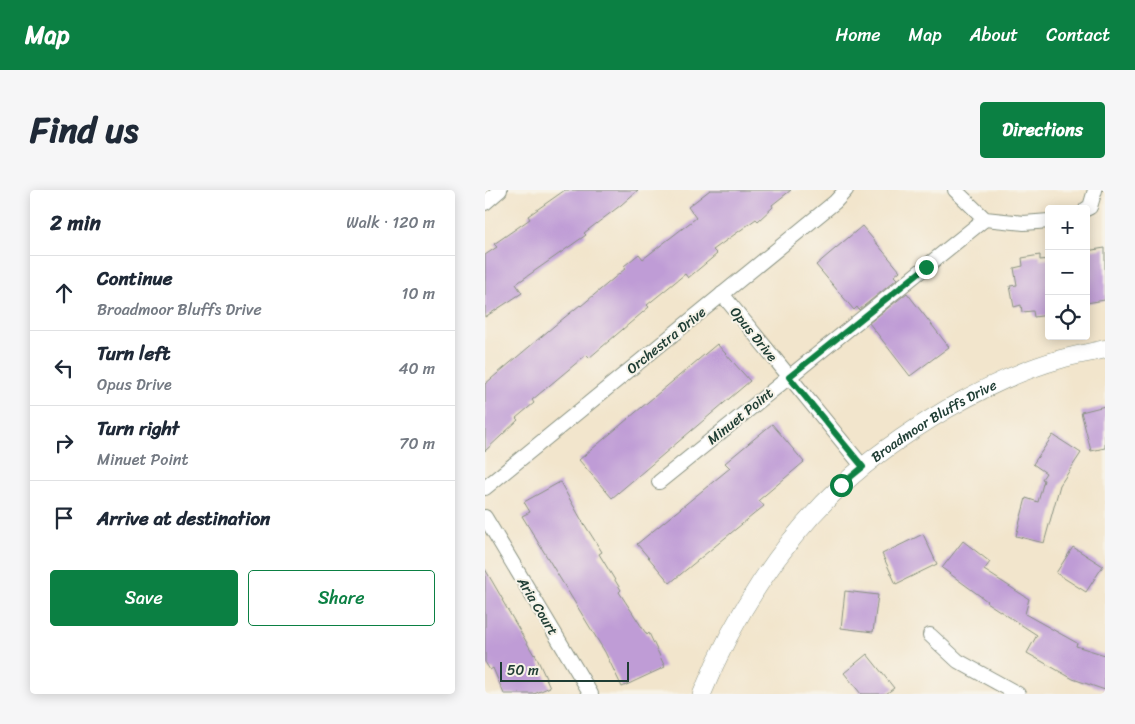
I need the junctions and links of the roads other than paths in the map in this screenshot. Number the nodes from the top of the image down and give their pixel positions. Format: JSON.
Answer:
{"nodes":[{"id":1,"x":500,"y":190,"type":"edge"},
{"id":2,"x":846,"y":190,"type":"edge"},
{"id":3,"x":955,"y":190,"type":"edge"},
{"id":4,"x":1095,"y":190,"type":"edge"},
{"id":5,"x":485,"y":203,"type":"edge"},
{"id":6,"x":1090,"y":207,"type":"edge"},
{"id":7,"x":985,"y":219,"type":"junction"},
{"id":8,"x":1045,"y":221,"type":"edge"},
{"id":9,"x":723,"y":294,"type":"junction"},
{"id":10,"x":1105,"y":349,"type":"edge"},
{"id":11,"x":789,"y":377,"type":"junction"},
{"id":12,"x":863,"y":467,"type":"junction"},
{"id":13,"x":659,"y":482,"type":"dead end"},
{"id":14,"x":485,"y":488,"type":"edge"},
{"id":15,"x":485,"y":517,"type":"edge"},
{"id":16,"x":930,"y":636,"type":"dead end"},
{"id":17,"x":591,"y":694,"type":"edge"},
{"id":18,"x":702,"y":694,"type":"edge"},
{"id":19,"x":1019,"y":694,"type":"edge"}],
"edges":[{"from":1,"to":5,"type":"street"},
{"from":2,"to":9,"type":"street","name":"Orchestra Drive"},
{"from":3,"to":7,"type":"street"},
{"from":4,"to":6,"type":"street"},
{"from":7,"to":8,"type":"street"},
{"from":7,"to":11,"type":"street","name":"Minuet Point"},
{"from":9,"to":11,"type":"street","name":"Opus Drive"},
{"from":9,"to":14,"type":"street","name":"Orchestra Drive"},
{"from":10,"to":12,"type":"street","name":"Broadmoor Bluffs Drive"},
{"from":11,"to":12,"type":"street","name":"Opus Drive"},
{"from":11,"to":13,"type":"street","name":"Minuet Point"},
{"from":12,"to":18,"type":"street","name":"Broadmoor Bluffs Drive"},
{"from":15,"to":17,"type":"street","name":"Aria Court"},
{"from":16,"to":19,"type":"street"}]}
